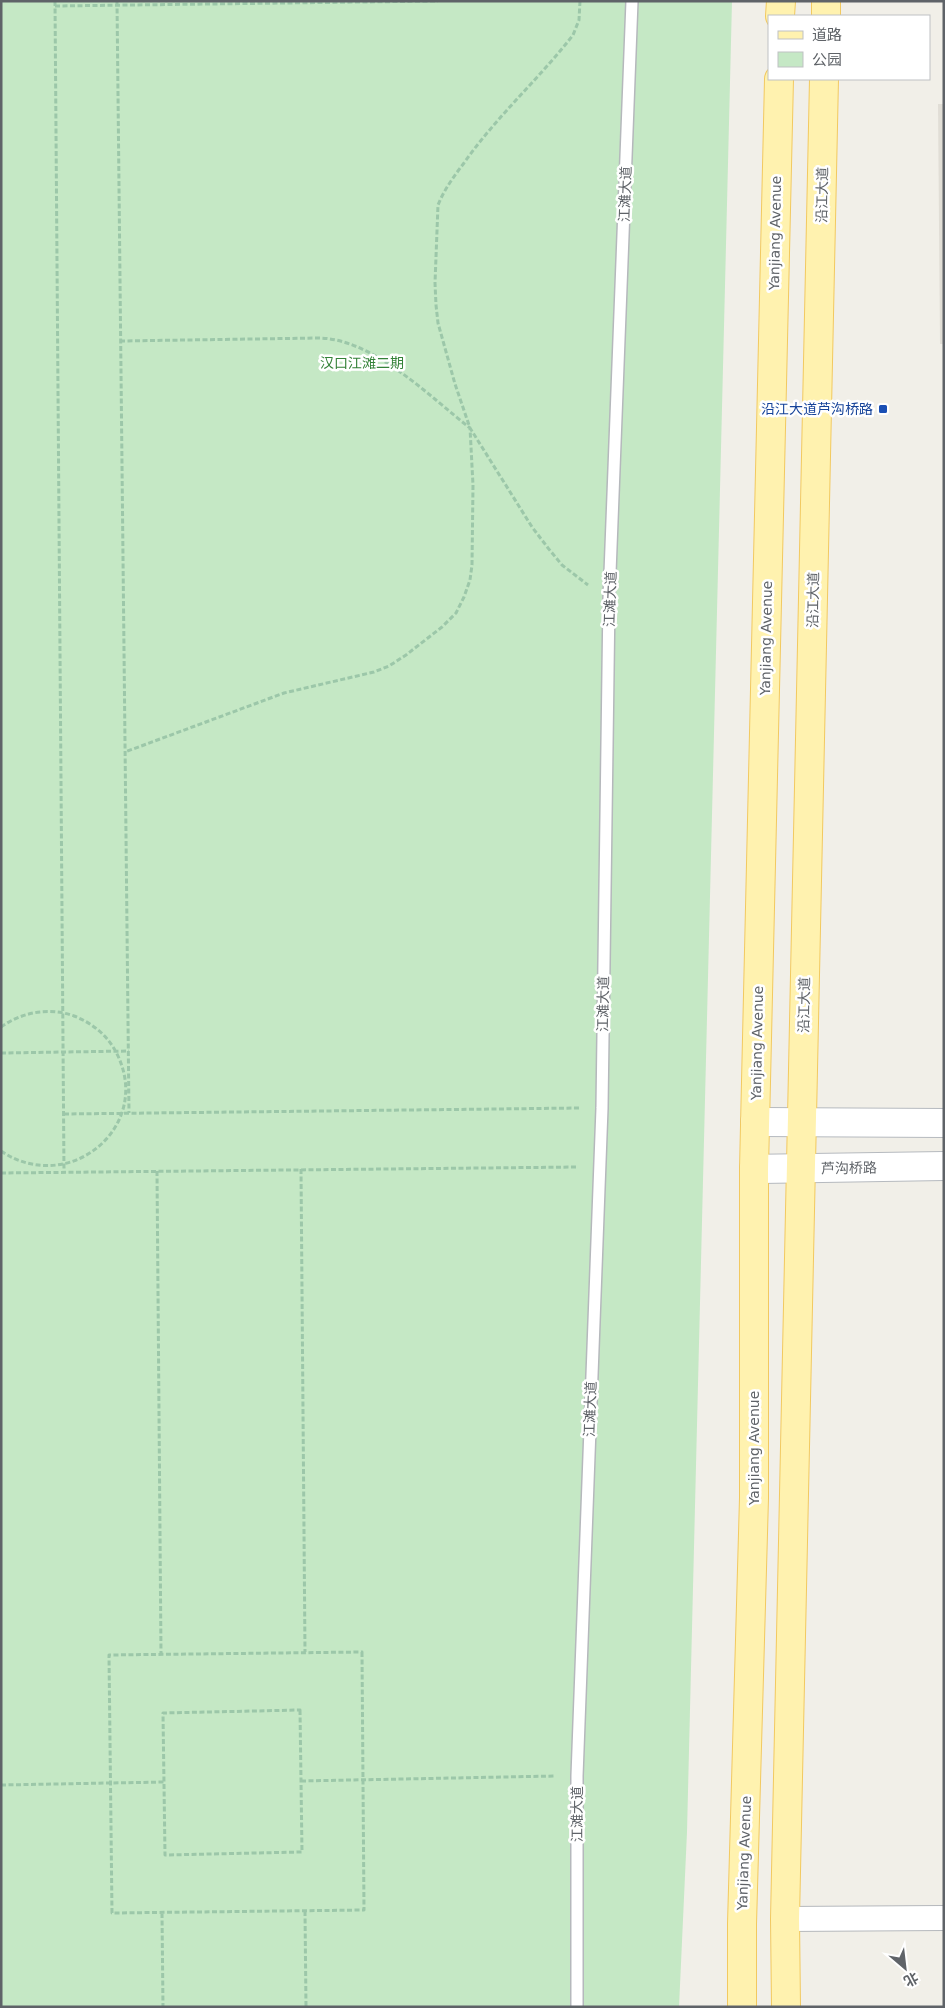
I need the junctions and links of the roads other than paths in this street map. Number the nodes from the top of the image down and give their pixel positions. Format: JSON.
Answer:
{"nodes":[{"id":1,"x":632,"y":1,"type":"edge"},
{"id":2,"x":781,"y":1,"type":"edge"},
{"id":3,"x":826,"y":1,"type":"edge"},
{"id":4,"x":780,"y":15,"type":"edge"},
{"id":5,"x":826,"y":15,"type":"edge"},
{"id":6,"x":779,"y":80,"type":"edge"},
{"id":7,"x":824,"y":80,"type":"edge"},
{"id":8,"x":755,"y":1122,"type":"junction"},
{"id":9,"x":802,"y":1122,"type":"junction"},
{"id":10,"x":944,"y":1123,"type":"edge"},
{"id":11,"x":944,"y":1166,"type":"edge"},
{"id":12,"x":754,"y":1169,"type":"junction"},
{"id":13,"x":802,"y":1169,"type":"junction"},
{"id":14,"x":944,"y":1918,"type":"edge"},
{"id":15,"x":786,"y":1920,"type":"junction"},
{"id":16,"x":577,"y":2007,"type":"edge"},
{"id":17,"x":742,"y":2007,"type":"edge"},
{"id":18,"x":786,"y":2007,"type":"edge"}],
"edges":[{"from":1,"to":16,"type":"lane","name":"江滩大道"},
{"from":2,"to":4,"type":"main road"},
{"from":3,"to":5,"type":"main road"},
{"from":6,"to":8,"type":"main road","name":"Yanjiang Avenue"},
{"from":7,"to":9,"type":"main road","name":"沿江大道"},
{"from":8,"to":9,"type":"main road"},
{"from":8,"to":12,"type":"main road","name":"Yanjiang Avenue"},
{"from":9,"to":10,"type":"main road"},
{"from":9,"to":13,"type":"main road"},
{"from":11,"to":13,"type":"main road","name":"芦沟桥路"},
{"from":12,"to":13,"type":"main road","name":"芦沟桥路"},
{"from":12,"to":17,"type":"main road","name":"Yanjiang Avenue"},
{"from":13,"to":15,"type":"main road"},
{"from":14,"to":15,"type":"street"},
{"from":15,"to":18,"type":"main road"}]}
